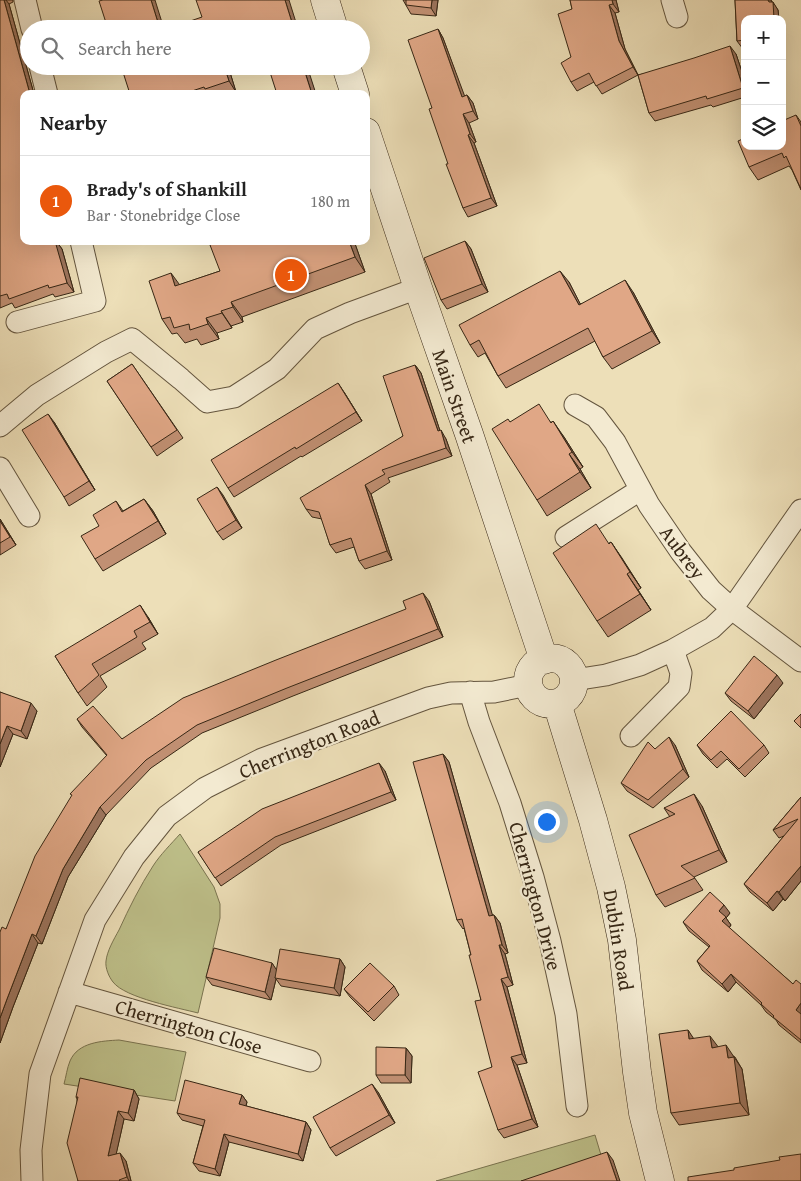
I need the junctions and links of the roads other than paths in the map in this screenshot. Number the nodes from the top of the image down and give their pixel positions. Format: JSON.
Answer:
{"nodes":[{"id":1,"x":25,"y":0,"type":"edge"},
{"id":2,"x":325,"y":0,"type":"edge"},
{"id":3,"x":30,"y":20,"type":"edge"},
{"id":4,"x":331,"y":20,"type":"edge"},
{"id":5,"x":42,"y":75,"type":"edge"},
{"id":6,"x":349,"y":75,"type":"edge"},
{"id":7,"x":45,"y":90,"type":"edge"},
{"id":8,"x":354,"y":90,"type":"edge"},
{"id":9,"x":370,"y":144,"type":"edge"},
{"id":10,"x":82,"y":245,"type":"edge"},
{"id":11,"x":418,"y":288,"type":"junction"},
{"id":12,"x":17,"y":322,"type":"dead end"},
{"id":13,"x":575,"y":404,"type":"dead end"},
{"id":14,"x":0,"y":426,"type":"edge"},
{"id":15,"x":0,"y":468,"type":"edge"},
{"id":16,"x":640,"y":490,"type":"junction"},
{"id":17,"x":801,"y":510,"type":"edge"},
{"id":18,"x":29,"y":516,"type":"dead end"},
{"id":19,"x":566,"y":537,"type":"dead end"},
{"id":20,"x":732,"y":610,"type":"junction"},
{"id":21,"x":673,"y":650,"type":"junction"},
{"id":22,"x":544,"y":660,"type":"junction"},
{"id":23,"x":801,"y":661,"type":"edge"},
{"id":24,"x":574,"y":680,"type":"junction"},
{"id":25,"x":528,"y":685,"type":"junction"},
{"id":26,"x":470,"y":692,"type":"junction"},
{"id":27,"x":557,"y":703,"type":"junction"},
{"id":28,"x":631,"y":736,"type":"dead end"},
{"id":29,"x":69,"y":992,"type":"junction"},
{"id":30,"x":310,"y":1061,"type":"dead end"},
{"id":31,"x":577,"y":1106,"type":"dead end"},
{"id":32,"x":32,"y":1181,"type":"edge"},
{"id":33,"x":660,"y":1181,"type":"edge"}],
"edges":[{"from":1,"to":3,"type":"street"},
{"from":2,"to":4,"type":"main road"},
{"from":5,"to":7,"type":"street"},
{"from":6,"to":8,"type":"main road"},
{"from":9,"to":11,"type":"main road","name":"Main Street"},
{"from":10,"to":12,"type":"street"},
{"from":11,"to":14,"type":"street"},
{"from":11,"to":22,"type":"main road","name":"Main Street"},
{"from":13,"to":16,"type":"street","name":"Aubrey"},
{"from":15,"to":18,"type":"street"},
{"from":16,"to":19,"type":"street"},
{"from":16,"to":20,"type":"street","name":"Aubrey"},
{"from":17,"to":20,"type":"street"},
{"from":20,"to":21,"type":"street"},
{"from":20,"to":23,"type":"street","name":"Aubrey"},
{"from":21,"to":24,"type":"street"},
{"from":21,"to":28,"type":"street"},
{"from":22,"to":24,"type":"main road"},
{"from":22,"to":25,"type":"main road"},
{"from":24,"to":27,"type":"main road"},
{"from":25,"to":26,"type":"street","name":"Cherrington Road"},
{"from":25,"to":27,"type":"main road"},
{"from":26,"to":29,"type":"street","name":"Cherrington Road"},
{"from":26,"to":31,"type":"street","name":"Cherrington Drive"},
{"from":27,"to":33,"type":"main road","name":"Dublin Road"},
{"from":29,"to":30,"type":"street","name":"Cherrington Close"},
{"from":29,"to":32,"type":"street","name":"Cherrington Road"}]}
